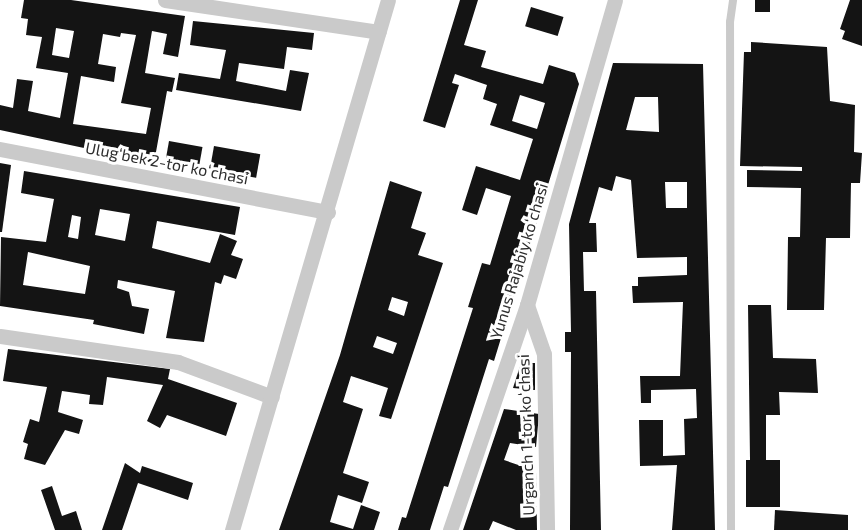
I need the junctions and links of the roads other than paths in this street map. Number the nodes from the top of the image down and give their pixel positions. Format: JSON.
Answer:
{"nodes":[{"id":1,"x":165,"y":0,"type":"edge"},
{"id":2,"x":388,"y":0,"type":"edge"},
{"id":3,"x":615,"y":0,"type":"edge"},
{"id":4,"x":734,"y":0,"type":"edge"},
{"id":5,"x":380,"y":32,"type":"junction"},
{"id":6,"x":0,"y":149,"type":"edge"},
{"id":7,"x":328,"y":212,"type":"junction"},
{"id":8,"x":526,"y":305,"type":"junction"},
{"id":9,"x":0,"y":336,"type":"edge"},
{"id":10,"x":272,"y":398,"type":"junction"},
{"id":11,"x":232,"y":530,"type":"edge"},
{"id":12,"x":450,"y":530,"type":"edge"},
{"id":13,"x":547,"y":530,"type":"edge"},
{"id":14,"x":731,"y":530,"type":"edge"}],
"edges":[{"from":1,"to":5,"type":"street"},
{"from":2,"to":5,"type":"street"},
{"from":3,"to":8,"type":"street","name":"Yunus Rajabiy koʻchasi"},
{"from":4,"to":14,"type":"lane"},
{"from":5,"to":7,"type":"street"},
{"from":6,"to":7,"type":"street","name":"Ulug‘bek 2-tor koʻchasi"},
{"from":7,"to":10,"type":"street"},
{"from":8,"to":12,"type":"street","name":"Yunus Rajabiy koʻchasi"},
{"from":8,"to":13,"type":"street","name":"Urganch 1-tor koʻchasi"},
{"from":9,"to":10,"type":"street"},
{"from":10,"to":11,"type":"street"}]}
